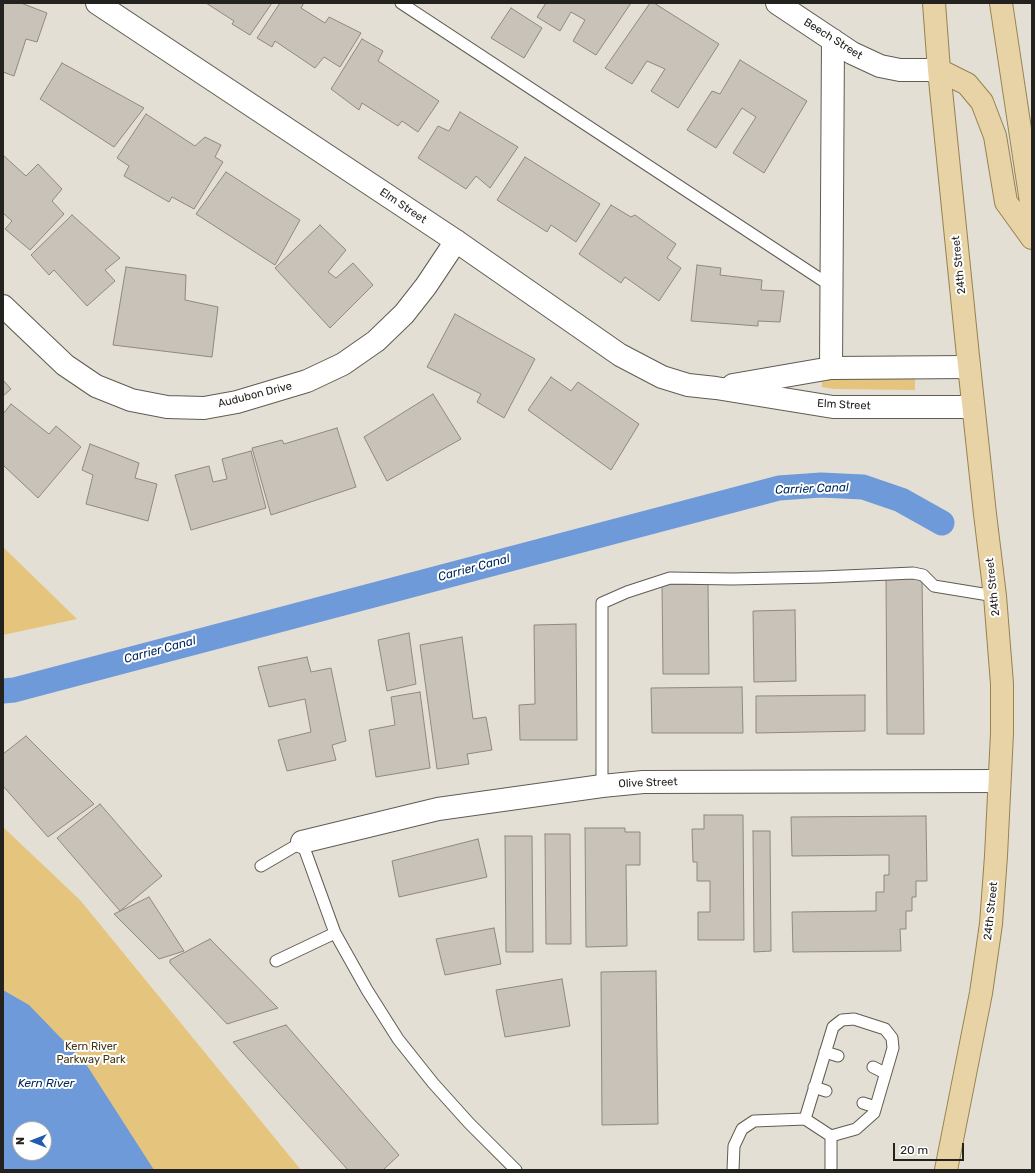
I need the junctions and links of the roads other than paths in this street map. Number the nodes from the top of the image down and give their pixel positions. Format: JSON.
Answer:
{"nodes":[{"id":1,"x":97,"y":3,"type":"edge"},
{"id":2,"x":401,"y":3,"type":"edge"},
{"id":3,"x":777,"y":3,"type":"edge"},
{"id":4,"x":934,"y":3,"type":"edge"},
{"id":5,"x":1001,"y":3,"type":"edge"},
{"id":6,"x":833,"y":40,"type":"junction"},
{"id":7,"x":939,"y":70,"type":"junction"},
{"id":8,"x":1032,"y":209,"type":"edge"},
{"id":9,"x":1032,"y":238,"type":"edge"},
{"id":10,"x":456,"y":241,"type":"junction"},
{"id":11,"x":831,"y":286,"type":"junction"},
{"id":12,"x":3,"y":306,"type":"edge"},
{"id":13,"x":969,"y":367,"type":"junction"},
{"id":14,"x":831,"y":368,"type":"junction"},
{"id":15,"x":716,"y":388,"type":"junction"},
{"id":16,"x":973,"y":407,"type":"junction"},
{"id":17,"x":995,"y":596,"type":"junction"},
{"id":18,"x":999,"y":781,"type":"junction"},
{"id":19,"x":602,"y":786,"type":"junction"},
{"id":20,"x":302,"y":842,"type":"junction"},
{"id":21,"x":261,"y":866,"type":"dead end"},
{"id":22,"x":335,"y":933,"type":"junction"},
{"id":23,"x":276,"y":960,"type":"dead end"},
{"id":24,"x":825,"y":1052,"type":"junction"},
{"id":25,"x":838,"y":1056,"type":"dead end"},
{"id":26,"x":872,"y":1068,"type":"dead end"},
{"id":27,"x":886,"y":1073,"type":"junction"},
{"id":28,"x":814,"y":1087,"type":"junction"},
{"id":29,"x":826,"y":1091,"type":"dead end"},
{"id":30,"x":863,"y":1103,"type":"dead end"},
{"id":31,"x":875,"y":1107,"type":"junction"},
{"id":32,"x":805,"y":1119,"type":"junction"},
{"id":33,"x":831,"y":1136,"type":"junction"},
{"id":34,"x":516,"y":1170,"type":"edge"},
{"id":35,"x":733,"y":1170,"type":"edge"},
{"id":36,"x":832,"y":1170,"type":"edge"},
{"id":37,"x":946,"y":1170,"type":"edge"}],
"edges":[{"from":1,"to":10,"type":"street","name":"Elm Street"},
{"from":2,"to":11,"type":"lane"},
{"from":3,"to":6,"type":"street","name":"Beech Street"},
{"from":4,"to":7,"type":"main road","name":"24th Street"},
{"from":5,"to":8,"type":"main road"},
{"from":6,"to":7,"type":"street","name":"Beech Street"},
{"from":6,"to":11,"type":"street"},
{"from":7,"to":9,"type":"main road"},
{"from":7,"to":13,"type":"main road","name":"24th Street"},
{"from":10,"to":12,"type":"street","name":"Audubon Drive"},
{"from":10,"to":15,"type":"street","name":"Elm Street"},
{"from":11,"to":14,"type":"street"},
{"from":13,"to":14,"type":"street","name":"Elm Street"},
{"from":13,"to":16,"type":"main road","name":"24th Street"},
{"from":14,"to":15,"type":"street","name":"Elm Street"},
{"from":15,"to":16,"type":"street","name":"Elm Street"},
{"from":16,"to":17,"type":"main road","name":"24th Street"},
{"from":17,"to":18,"type":"main road","name":"24th Street"},
{"from":17,"to":19,"type":"lane"},
{"from":18,"to":19,"type":"street","name":"Olive Street"},
{"from":18,"to":37,"type":"main road","name":"24th Street"},
{"from":19,"to":20,"type":"street","name":"Olive Street"},
{"from":20,"to":21,"type":"lane"},
{"from":20,"to":22,"type":"lane"},
{"from":22,"to":23,"type":"lane"},
{"from":22,"to":34,"type":"lane"},
{"from":24,"to":25,"type":"lane"},
{"from":24,"to":27,"type":"lane"},
{"from":24,"to":28,"type":"lane"},
{"from":26,"to":27,"type":"lane"},
{"from":27,"to":31,"type":"lane"},
{"from":28,"to":29,"type":"lane"},
{"from":28,"to":32,"type":"lane"},
{"from":30,"to":31,"type":"lane"},
{"from":31,"to":33,"type":"lane"},
{"from":32,"to":33,"type":"lane"},
{"from":32,"to":35,"type":"lane"},
{"from":33,"to":36,"type":"lane"}]}
